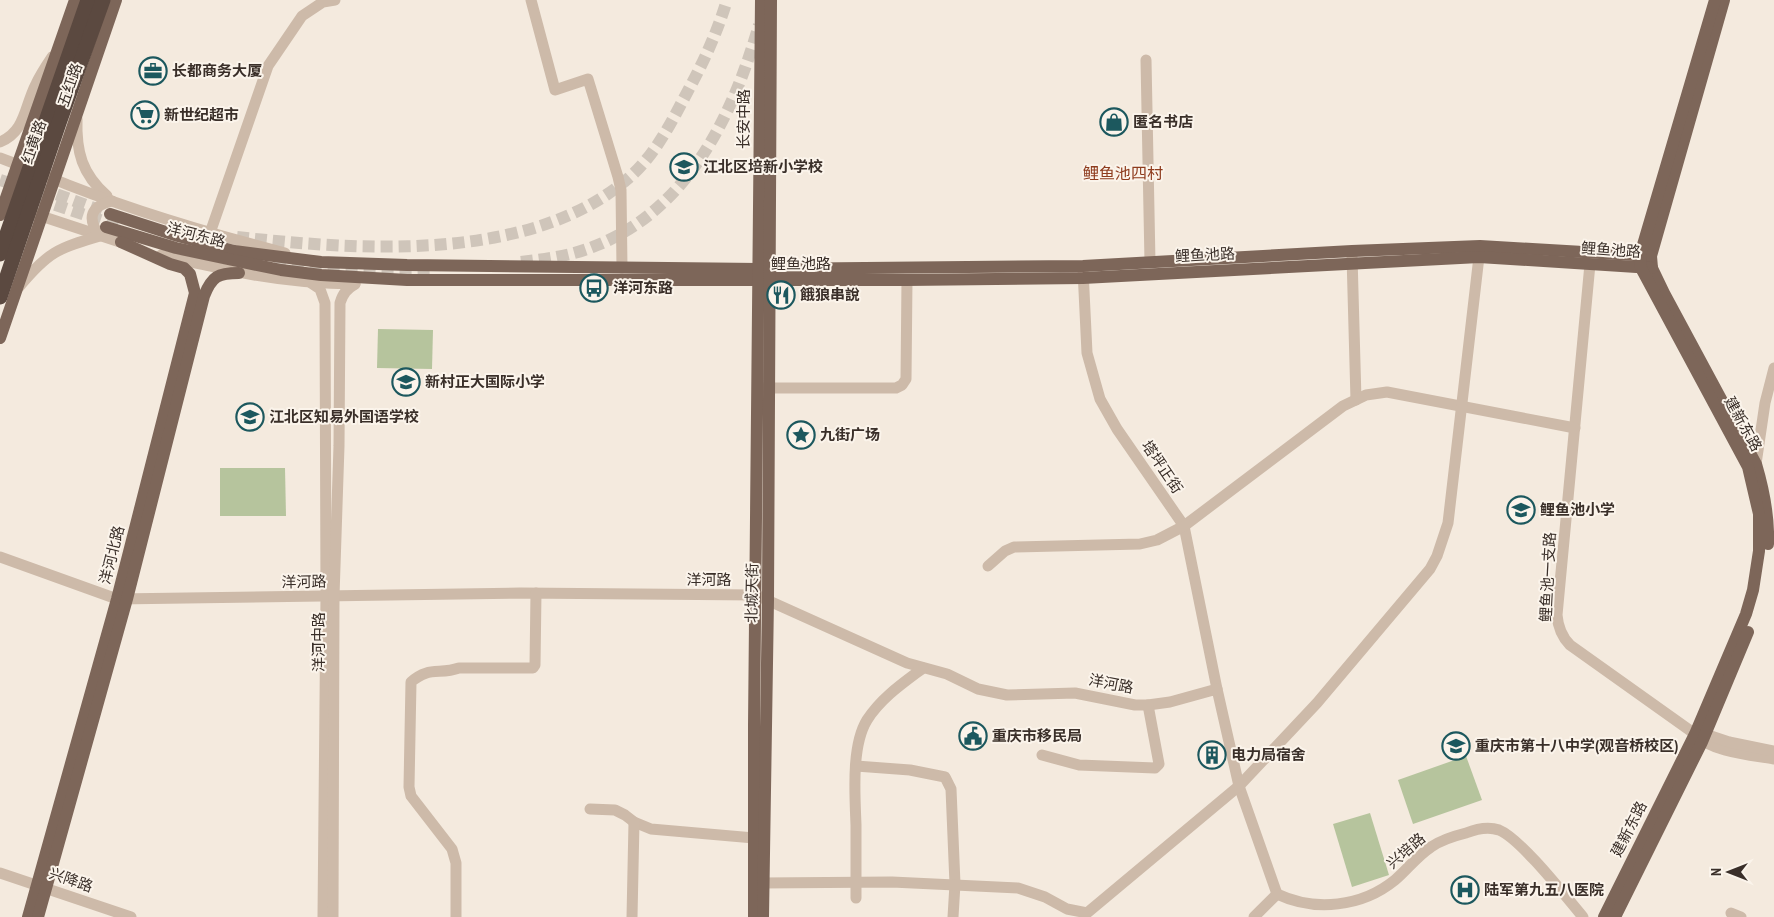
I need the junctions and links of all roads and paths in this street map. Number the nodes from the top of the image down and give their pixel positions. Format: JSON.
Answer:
{"nodes":[{"id":1,"x":75,"y":0,"type":"edge"},
{"id":2,"x":88,"y":0,"type":"edge"},
{"id":3,"x":103,"y":0,"type":"edge"},
{"id":4,"x":116,"y":0,"type":"edge"},
{"id":5,"x":335,"y":0,"type":"edge"},
{"id":6,"x":531,"y":0,"type":"edge"},
{"id":7,"x":760,"y":0,"type":"edge"},
{"id":8,"x":771,"y":0,"type":"edge"},
{"id":9,"x":1715,"y":0,"type":"edge"},
{"id":10,"x":1724,"y":0,"type":"edge"},
{"id":11,"x":59,"y":45,"type":"junction"},
{"id":12,"x":1146,"y":60,"type":"dead end"},
{"id":13,"x":40,"y":99,"type":"junction"},
{"id":14,"x":77,"y":112,"type":"junction"},
{"id":15,"x":0,"y":142,"type":"edge"},
{"id":16,"x":0,"y":158,"type":"edge"},
{"id":17,"x":17,"y":165,"type":"junction"},
{"id":18,"x":54,"y":180,"type":"junction"},
{"id":19,"x":112,"y":201,"type":"junction"},
{"id":20,"x":1,"y":207,"type":"edge"},
{"id":21,"x":42,"y":217,"type":"junction"},
{"id":22,"x":105,"y":225,"type":"junction"},
{"id":23,"x":210,"y":233,"type":"junction"},
{"id":24,"x":121,"y":242,"type":"junction"},
{"id":25,"x":1480,"y":252,"type":"junction"},
{"id":26,"x":0,"y":254,"type":"edge"},
{"id":27,"x":1352,"y":257,"type":"junction"},
{"id":28,"x":321,"y":262,"type":"junction"},
{"id":29,"x":1150,"y":262,"type":"junction"},
{"id":30,"x":1646,"y":262,"type":"junction"},
{"id":31,"x":1590,"y":264,"type":"junction"},
{"id":32,"x":0,"y":265,"type":"edge"},
{"id":33,"x":622,"y":268,"type":"junction"},
{"id":34,"x":1083,"y":272,"type":"junction"},
{"id":35,"x":239,"y":273,"type":"junction"},
{"id":36,"x":765,"y":275,"type":"junction"},
{"id":37,"x":407,"y":280,"type":"junction"},
{"id":38,"x":907,"y":280,"type":"junction"},
{"id":39,"x":311,"y":283,"type":"junction"},
{"id":40,"x":356,"y":284,"type":"junction"},
{"id":41,"x":17,"y":290,"type":"junction"},
{"id":42,"x":0,"y":297,"type":"edge"},
{"id":43,"x":0,"y":338,"type":"edge"},
{"id":44,"x":1774,"y":368,"type":"edge"},
{"id":45,"x":764,"y":388,"type":"junction"},
{"id":46,"x":1356,"y":400,"type":"junction"},
{"id":47,"x":1462,"y":405,"type":"junction"},
{"id":48,"x":1575,"y":428,"type":"junction"},
{"id":49,"x":1756,"y":464,"type":"junction"},
{"id":50,"x":1184,"y":526,"type":"junction"},
{"id":51,"x":0,"y":557,"type":"edge"},
{"id":52,"x":988,"y":566,"type":"dead end"},
{"id":53,"x":536,"y":593,"type":"junction"},
{"id":54,"x":756,"y":595,"type":"junction"},
{"id":55,"x":330,"y":596,"type":"junction"},
{"id":56,"x":122,"y":599,"type":"junction"},
{"id":57,"x":768,"y":600,"type":"junction"},
{"id":58,"x":923,"y":668,"type":"junction"},
{"id":59,"x":1217,"y":689,"type":"junction"},
{"id":60,"x":1148,"y":705,"type":"junction"},
{"id":61,"x":1701,"y":737,"type":"junction"},
{"id":62,"x":1774,"y":751,"type":"edge"},
{"id":63,"x":1042,"y":755,"type":"dead end"},
{"id":64,"x":1774,"y":759,"type":"edge"},
{"id":65,"x":856,"y":766,"type":"junction"},
{"id":66,"x":1239,"y":786,"type":"junction"},
{"id":67,"x":590,"y":809,"type":"dead end"},
{"id":68,"x":634,"y":822,"type":"junction"},
{"id":69,"x":759,"y":838,"type":"junction"},
{"id":70,"x":0,"y":873,"type":"edge"},
{"id":71,"x":856,"y":882,"type":"junction"},
{"id":72,"x":759,"y":883,"type":"junction"},
{"id":73,"x":955,"y":884,"type":"junction"},
{"id":74,"x":42,"y":886,"type":"junction"},
{"id":75,"x":1277,"y":894,"type":"junction"},
{"id":76,"x":856,"y":898,"type":"dead end"},
{"id":77,"x":28,"y":917,"type":"edge"},
{"id":78,"x":38,"y":917,"type":"edge"},
{"id":79,"x":131,"y":917,"type":"edge"},
{"id":80,"x":323,"y":917,"type":"edge"},
{"id":81,"x":333,"y":917,"type":"edge"},
{"id":82,"x":456,"y":917,"type":"edge"},
{"id":83,"x":632,"y":917,"type":"edge"},
{"id":84,"x":754,"y":917,"type":"edge"},
{"id":85,"x":763,"y":917,"type":"edge"},
{"id":86,"x":953,"y":917,"type":"edge"},
{"id":87,"x":1254,"y":917,"type":"edge"},
{"id":88,"x":1583,"y":917,"type":"edge"},
{"id":89,"x":1604,"y":917,"type":"edge"},
{"id":90,"x":1615,"y":917,"type":"edge"}],
"edges":[{"from":1,"to":11,"type":"main road","name":"五红路"},
{"from":2,"to":26,"type":"highway","name":"红黄路","bridge":true},
{"from":3,"to":42,"type":"highway","name":"红黄路","bridge":true},
{"from":4,"to":14,"type":"main road","name":"五红路"},
{"from":5,"to":23,"type":"street"},
{"from":6,"to":33,"type":"street"},
{"from":7,"to":36,"type":"main road","name":"长安中路"},
{"from":8,"to":36,"type":"main road","name":"长安中路"},
{"from":9,"to":30,"type":"main road"},
{"from":10,"to":30,"type":"main road"},
{"from":11,"to":13,"type":"main road","name":"五红路"},
{"from":11,"to":15,"type":"street"},
{"from":12,"to":29,"type":"street"},
{"from":13,"to":14,"type":"main road"},
{"from":13,"to":17,"type":"main road","name":"五红路"},
{"from":14,"to":18,"type":"main road","name":"五红路"},
{"from":14,"to":19,"type":"street"},
{"from":16,"to":17,"type":"street"},
{"from":17,"to":18,"type":"street"},
{"from":17,"to":20,"type":"main road","name":"五红路"},
{"from":18,"to":19,"type":"street"},
{"from":18,"to":21,"type":"main road","name":"五红路"},
{"from":19,"to":22,"type":"street"},
{"from":19,"to":23,"type":"street"},
{"from":20,"to":21,"type":"street"},
{"from":21,"to":22,"type":"street"},
{"from":21,"to":41,"type":"main road","name":"五红路"},
{"from":22,"to":24,"type":"street"},
{"from":22,"to":28,"type":"main road","name":"洋河东路"},
{"from":22,"to":37,"type":"main road","name":"洋河东路"},
{"from":22,"to":41,"type":"street"},
{"from":23,"to":28,"type":"street"},
{"from":24,"to":35,"type":"street"},
{"from":24,"to":56,"type":"main road","name":"洋河北路"},
{"from":25,"to":27,"type":"main road","name":"鲤鱼池路"},
{"from":25,"to":30,"type":"main road","name":"鲤鱼池路"},
{"from":25,"to":31,"type":"main road","name":"鲤鱼池路"},
{"from":25,"to":47,"type":"street"},
{"from":27,"to":29,"type":"main road","name":"鲤鱼池路"},
{"from":27,"to":34,"type":"main road","name":"鲤鱼池路"},
{"from":27,"to":46,"type":"street"},
{"from":28,"to":33,"type":"main road","name":"洋河东路"},
{"from":29,"to":34,"type":"main road","name":"鲤鱼池路"},
{"from":30,"to":31,"type":"main road","name":"鲤鱼池路"},
{"from":30,"to":49,"type":"main road","name":"建新东路"},
{"from":30,"to":61,"type":"main road","name":"建新东路"},
{"from":31,"to":48,"type":"street","name":"鲤鱼池一支路"},
{"from":32,"to":41,"type":"main road"},
{"from":33,"to":36,"type":"main road","name":"洋河东路"},
{"from":34,"to":36,"type":"main road","name":"鲤鱼池路"},
{"from":34,"to":38,"type":"main road","name":"鲤鱼池路"},
{"from":34,"to":50,"type":"street","name":"塔坪正街"},
{"from":35,"to":39,"type":"street"},
{"from":35,"to":56,"type":"main road","name":"洋河北路"},
{"from":36,"to":37,"type":"main road","name":"洋河东路"},
{"from":36,"to":38,"type":"main road","name":"鲤鱼池路"},
{"from":36,"to":45,"type":"main road","name":"北城天街"},
{"from":37,"to":40,"type":"street"},
{"from":38,"to":45,"type":"street"},
{"from":39,"to":40,"type":"street"},
{"from":39,"to":55,"type":"street","name":"洋河中路"},
{"from":40,"to":55,"type":"street","name":"洋河中路"},
{"from":41,"to":43,"type":"main road","name":"五红路"},
{"from":44,"to":49,"type":"street"},
{"from":45,"to":54,"type":"main road","name":"北城天街"},
{"from":45,"to":57,"type":"main road","name":"北城天街"},
{"from":46,"to":47,"type":"street"},
{"from":46,"to":50,"type":"street"},
{"from":47,"to":48,"type":"street"},
{"from":47,"to":66,"type":"street"},
{"from":48,"to":61,"type":"street","name":"鲤鱼池一支路"},
{"from":49,"to":61,"type":"main road","name":"建新东路"},
{"from":50,"to":52,"type":"street"},
{"from":50,"to":59,"type":"street","name":"塔坪正街"},
{"from":51,"to":56,"type":"street","name":"洋河路"},
{"from":53,"to":54,"type":"street","name":"洋河路"},
{"from":53,"to":55,"type":"street","name":"洋河路"},
{"from":53,"to":82,"type":"street"},
{"from":54,"to":57,"type":"street","name":"洋河路"},
{"from":54,"to":69,"type":"main road","name":"北城天街"},
{"from":55,"to":56,"type":"street","name":"洋河路"},
{"from":55,"to":80,"type":"street","name":"洋河中路"},
{"from":55,"to":81,"type":"street","name":"洋河中路"},
{"from":56,"to":74,"type":"main road","name":"洋河北路"},
{"from":57,"to":58,"type":"street","name":"洋河路"},
{"from":57,"to":69,"type":"main road","name":"北城天街"},
{"from":58,"to":60,"type":"street","name":"洋河路"},
{"from":58,"to":65,"type":"street"},
{"from":59,"to":60,"type":"street","name":"洋河路"},
{"from":59,"to":66,"type":"street"},
{"from":60,"to":63,"type":"street"},
{"from":61,"to":62,"type":"street"},
{"from":61,"to":64,"type":"street"},
{"from":61,"to":89,"type":"main road","name":"建新东路"},
{"from":61,"to":90,"type":"main road","name":"建新东路"},
{"from":65,"to":71,"type":"street"},
{"from":65,"to":73,"type":"street"},
{"from":66,"to":73,"type":"street"},
{"from":66,"to":75,"type":"street"},
{"from":67,"to":68,"type":"street"},
{"from":68,"to":69,"type":"street"},
{"from":68,"to":83,"type":"street"},
{"from":69,"to":72,"type":"main road","name":"北城天街"},
{"from":70,"to":74,"type":"street","name":"兴降路"},
{"from":71,"to":72,"type":"street"},
{"from":71,"to":73,"type":"street"},
{"from":71,"to":76,"type":"street"},
{"from":72,"to":84,"type":"main road","name":"北城天街"},
{"from":72,"to":85,"type":"main road","name":"北城天街"},
{"from":73,"to":86,"type":"street"},
{"from":74,"to":77,"type":"main road","name":"洋河北路"},
{"from":74,"to":78,"type":"main road","name":"洋河北路"},
{"from":74,"to":79,"type":"street","name":"兴降路"},
{"from":75,"to":87,"type":"street"},
{"from":75,"to":88,"type":"street","name":"兴培路"}]}
